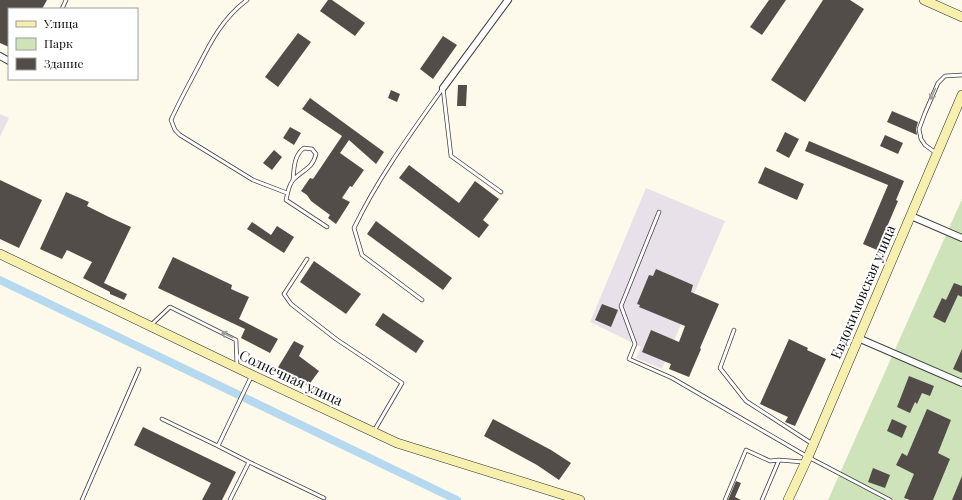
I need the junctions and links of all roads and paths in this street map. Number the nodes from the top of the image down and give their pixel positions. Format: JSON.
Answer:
{"nodes":[{"id":1,"x":247,"y":0,"type":"edge"},
{"id":2,"x":508,"y":0,"type":"edge"},
{"id":3,"x":924,"y":0,"type":"edge"},
{"id":4,"x":962,"y":17,"type":"edge"},
{"id":5,"x":962,"y":75,"type":"edge"},
{"id":6,"x":443,"y":88,"type":"junction"},
{"id":7,"x":962,"y":95,"type":"edge"},
{"id":8,"x":938,"y":153,"type":"junction"},
{"id":9,"x":293,"y":180,"type":"junction"},
{"id":10,"x":501,"y":192,"type":"dead end"},
{"id":11,"x":287,"y":193,"type":"junction"},
{"id":12,"x":659,"y":212,"type":"dead end"},
{"id":13,"x":911,"y":216,"type":"junction"},
{"id":14,"x":327,"y":227,"type":"dead end"},
{"id":15,"x":962,"y":238,"type":"edge"},
{"id":16,"x":0,"y":254,"type":"edge"},
{"id":17,"x":306,"y":259,"type":"dead end"},
{"id":18,"x":422,"y":300,"type":"dead end"},
{"id":19,"x":150,"y":326,"type":"junction"},
{"id":20,"x":734,"y":330,"type":"dead end"},
{"id":21,"x":858,"y":338,"type":"junction"},
{"id":22,"x":237,"y":368,"type":"junction"},
{"id":23,"x":139,"y":369,"type":"dead end"},
{"id":24,"x":250,"y":378,"type":"junction"},
{"id":25,"x":962,"y":383,"type":"edge"},
{"id":26,"x":162,"y":419,"type":"dead end"},
{"id":27,"x":373,"y":432,"type":"junction"},
{"id":28,"x":813,"y":444,"type":"junction"},
{"id":29,"x":218,"y":446,"type":"junction"},
{"id":30,"x":779,"y":460,"type":"junction"},
{"id":31,"x":806,"y":460,"type":"junction"},
{"id":32,"x":249,"y":462,"type":"junction"},
{"id":33,"x":324,"y":498,"type":"dead end"},
{"id":34,"x":82,"y":500,"type":"edge"},
{"id":35,"x":230,"y":500,"type":"edge"},
{"id":36,"x":580,"y":500,"type":"edge"},
{"id":37,"x":725,"y":500,"type":"edge"},
{"id":38,"x":762,"y":500,"type":"edge"},
{"id":39,"x":788,"y":500,"type":"edge"},
{"id":40,"x":890,"y":500,"type":"edge"}],
"edges":[{"from":1,"to":11,"type":"lane"},
{"from":2,"to":6,"type":"street"},
{"from":3,"to":4,"type":"main road"},
{"from":5,"to":8,"type":"lane","one_way":true},
{"from":6,"to":10,"type":"lane"},
{"from":6,"to":18,"type":"lane"},
{"from":7,"to":8,"type":"main road","name":"Евдокимовская улица"},
{"from":8,"to":13,"type":"main road","name":"Евдокимовская улица"},
{"from":9,"to":9,"type":"lane"},
{"from":9,"to":11,"type":"lane"},
{"from":11,"to":14,"type":"lane"},
{"from":12,"to":31,"type":"lane"},
{"from":13,"to":15,"type":"street"},
{"from":13,"to":21,"type":"main road","name":"Евдокимовская улица"},
{"from":16,"to":19,"type":"main road","name":"Солнечная улица"},
{"from":17,"to":27,"type":"lane"},
{"from":19,"to":22,"type":"main road","name":"Солнечная улица"},
{"from":22,"to":19,"type":"lane","one_way":true},
{"from":20,"to":28,"type":"lane"},
{"from":21,"to":25,"type":"street"},
{"from":21,"to":28,"type":"main road","name":"Евдокимовская улица"},
{"from":22,"to":24,"type":"main road","name":"Солнечная улица"},
{"from":23,"to":34,"type":"lane"},
{"from":24,"to":27,"type":"main road","name":"Солнечная улица"},
{"from":24,"to":29,"type":"lane"},
{"from":26,"to":29,"type":"lane"},
{"from":27,"to":36,"type":"main road","name":"Солнечная улица"},
{"from":28,"to":31,"type":"main road","name":"Евдокимовская улица"},
{"from":29,"to":32,"type":"lane"},
{"from":30,"to":31,"type":"lane"},
{"from":30,"to":37,"type":"lane"},
{"from":30,"to":38,"type":"lane"},
{"from":31,"to":39,"type":"main road","name":"Евдокимовская улица"},
{"from":31,"to":40,"type":"lane"},
{"from":32,"to":33,"type":"lane"},
{"from":32,"to":35,"type":"lane"}]}
